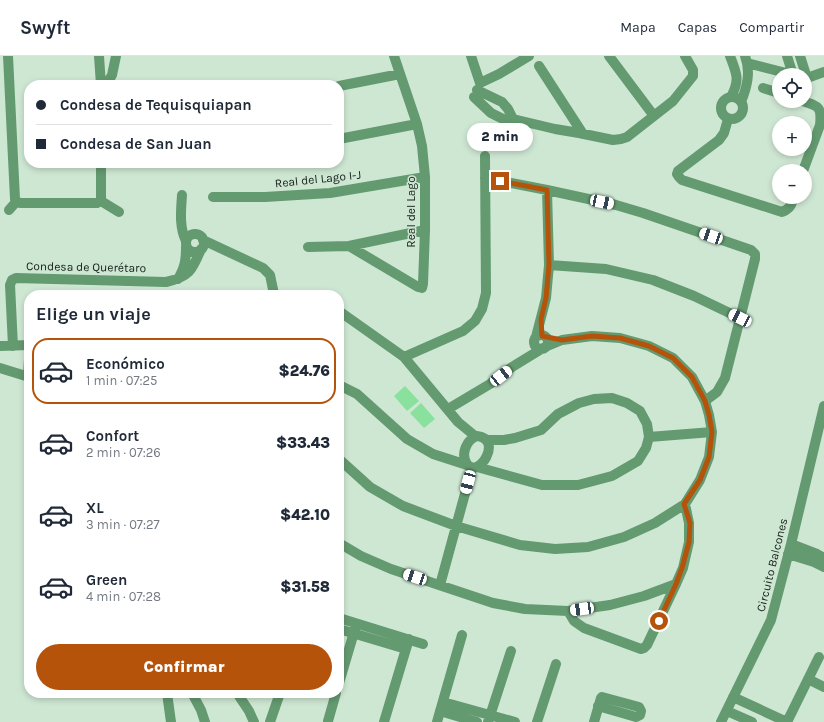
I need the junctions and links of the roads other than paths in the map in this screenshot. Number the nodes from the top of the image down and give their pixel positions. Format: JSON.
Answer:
{"nodes":[{"id":1,"x":8,"y":56,"type":"edge"},
{"id":2,"x":99,"y":56,"type":"edge"},
{"id":3,"x":116,"y":56,"type":"edge"},
{"id":4,"x":394,"y":56,"type":"edge"},
{"id":5,"x":471,"y":56,"type":"edge"},
{"id":6,"x":529,"y":56,"type":"edge"},
{"id":7,"x":609,"y":56,"type":"edge"},
{"id":8,"x":685,"y":56,"type":"edge"},
{"id":9,"x":730,"y":56,"type":"edge"},
{"id":10,"x":758,"y":56,"type":"edge"},
{"id":11,"x":787,"y":56,"type":"edge"},
{"id":12,"x":800,"y":56,"type":"edge"},
{"id":13,"x":746,"y":59,"type":"edge"},
{"id":14,"x":539,"y":66,"type":"dead end"},
{"id":15,"x":762,"y":67,"type":"junction"},
{"id":16,"x":791,"y":68,"type":"edge"},
{"id":17,"x":803,"y":68,"type":"edge"},
{"id":18,"x":772,"y":70,"type":"edge"},
{"id":19,"x":824,"y":72,"type":"edge"},
{"id":20,"x":400,"y":74,"type":"junction"},
{"id":21,"x":812,"y":76,"type":"edge"},
{"id":22,"x":100,"y":80,"type":"edge"},
{"id":23,"x":109,"y":80,"type":"edge"},
{"id":24,"x":344,"y":85,"type":"edge"},
{"id":25,"x":763,"y":88,"type":"dead end"},
{"id":26,"x":772,"y":91,"type":"edge"},
{"id":27,"x":476,"y":92,"type":"junction"},
{"id":28,"x":731,"y":98,"type":"junction"},
{"id":29,"x":741,"y":102,"type":"junction"},
{"id":30,"x":812,"y":105,"type":"edge"},
{"id":31,"x":654,"y":116,"type":"junction"},
{"id":32,"x":513,"y":119,"type":"junction"},
{"id":33,"x":728,"y":119,"type":"junction"},
{"id":34,"x":417,"y":124,"type":"junction"},
{"id":35,"x":584,"y":134,"type":"junction"},
{"id":36,"x":344,"y":138,"type":"edge"},
{"id":37,"x":485,"y":156,"type":"dead end"},
{"id":38,"x":806,"y":164,"type":"edge"},
{"id":39,"x":101,"y":168,"type":"edge"},
{"id":40,"x":425,"y":177,"type":"junction"},
{"id":41,"x":485,"y":178,"type":"junction"},
{"id":42,"x":547,"y":190,"type":"junction"},
{"id":43,"x":182,"y":195,"type":"dead end"},
{"id":44,"x":213,"y":197,"type":"dead end"},
{"id":45,"x":100,"y":201,"type":"junction"},
{"id":46,"x":16,"y":202,"type":"junction"},
{"id":47,"x":791,"y":204,"type":"edge"},
{"id":48,"x":9,"y":210,"type":"dead end"},
{"id":49,"x":119,"y":212,"type":"dead end"},
{"id":50,"x":181,"y":220,"type":"junction"},
{"id":51,"x":425,"y":230,"type":"junction"},
{"id":52,"x":200,"y":241,"type":"junction"},
{"id":53,"x":186,"y":244,"type":"junction"},
{"id":54,"x":349,"y":246,"type":"junction"},
{"id":55,"x":308,"y":247,"type":"dead end"},
{"id":56,"x":549,"y":265,"type":"junction"},
{"id":57,"x":178,"y":280,"type":"junction"},
{"id":58,"x":272,"y":290,"type":"edge"},
{"id":59,"x":344,"y":315,"type":"edge"},
{"id":60,"x":740,"y":318,"type":"junction"},
{"id":61,"x":539,"y":337,"type":"junction"},
{"id":62,"x":562,"y":340,"type":"junction"},
{"id":63,"x":24,"y":345,"type":"edge"},
{"id":64,"x":0,"y":346,"type":"edge"},
{"id":65,"x":13,"y":346,"type":"junction"},
{"id":66,"x":544,"y":348,"type":"junction"},
{"id":67,"x":404,"y":357,"type":"junction"},
{"id":68,"x":512,"y":367,"type":"junction"},
{"id":69,"x":0,"y":368,"type":"edge"},
{"id":70,"x":24,"y":375,"type":"edge"},
{"id":71,"x":344,"y":388,"type":"edge"},
{"id":72,"x":705,"y":401,"type":"junction"},
{"id":73,"x":824,"y":406,"type":"edge"},
{"id":74,"x":448,"y":409,"type":"junction"},
{"id":75,"x":822,"y":426,"type":"edge"},
{"id":76,"x":712,"y":432,"type":"junction"},
{"id":77,"x":476,"y":436,"type":"junction"},
{"id":78,"x":649,"y":437,"type":"junction"},
{"id":79,"x":820,"y":438,"type":"edge"},
{"id":80,"x":486,"y":440,"type":"junction"},
{"id":81,"x":344,"y":464,"type":"edge"},
{"id":82,"x":472,"y":467,"type":"junction"},
{"id":83,"x":684,"y":504,"type":"junction"},
{"id":84,"x":456,"y":526,"type":"junction"},
{"id":85,"x":791,"y":544,"type":"junction"},
{"id":86,"x":344,"y":546,"type":"edge"},
{"id":87,"x":788,"y":554,"type":"junction"},
{"id":88,"x":824,"y":558,"type":"edge"},
{"id":89,"x":824,"y":567,"type":"edge"},
{"id":90,"x":676,"y":584,"type":"junction"},
{"id":91,"x":440,"y":585,"type":"junction"},
{"id":92,"x":568,"y":611,"type":"junction"},
{"id":93,"x":344,"y":619,"type":"edge"},
{"id":94,"x":357,"y":623,"type":"junction"},
{"id":95,"x":344,"y":631,"type":"edge"},
{"id":96,"x":353,"y":634,"type":"junction"},
{"id":97,"x":462,"y":635,"type":"dead end"},
{"id":98,"x":410,"y":639,"type":"junction"},
{"id":99,"x":422,"y":644,"type":"dead end"},
{"id":100,"x":406,"y":649,"type":"junction"},
{"id":101,"x":511,"y":651,"type":"dead end"},
{"id":102,"x":819,"y":657,"type":"dead end"},
{"id":103,"x":556,"y":664,"type":"dead end"},
{"id":104,"x":344,"y":665,"type":"edge"},
{"id":105,"x":808,"y":679,"type":"junction"},
{"id":106,"x":824,"y":687,"type":"edge"},
{"id":107,"x":733,"y":697,"type":"junction"},
{"id":108,"x":168,"y":698,"type":"edge"},
{"id":109,"x":195,"y":698,"type":"edge"},
{"id":110,"x":240,"y":698,"type":"edge"},
{"id":111,"x":278,"y":698,"type":"edge"},
{"id":112,"x":335,"y":698,"type":"edge"},
{"id":113,"x":598,"y":706,"type":"dead end"},
{"id":114,"x":442,"y":707,"type":"junction"},
{"id":115,"x":727,"y":711,"type":"junction"},
{"id":116,"x":770,"y":718,"type":"edge"},
{"id":117,"x":473,"y":719,"type":"edge"},
{"id":118,"x":489,"y":719,"type":"edge"},
{"id":119,"x":328,"y":721,"type":"edge"},
{"id":120,"x":172,"y":722,"type":"edge"},
{"id":121,"x":205,"y":722,"type":"edge"},
{"id":122,"x":254,"y":722,"type":"edge"},
{"id":123,"x":270,"y":722,"type":"edge"},
{"id":124,"x":384,"y":722,"type":"edge"},
{"id":125,"x":437,"y":722,"type":"edge"},
{"id":126,"x":514,"y":722,"type":"edge"},
{"id":127,"x":537,"y":722,"type":"edge"},
{"id":128,"x":594,"y":722,"type":"edge"},
{"id":129,"x":721,"y":722,"type":"edge"},
{"id":130,"x":752,"y":722,"type":"edge"},
{"id":131,"x":787,"y":722,"type":"edge"}],
"edges":[{"from":1,"to":46,"type":"street"},
{"from":2,"to":22,"type":"street"},
{"from":3,"to":23,"type":"street"},
{"from":4,"to":20,"type":"street","name":"Real del Lago"},
{"from":5,"to":27,"type":"street"},
{"from":6,"to":27,"type":"street"},
{"from":7,"to":31,"type":"street"},
{"from":8,"to":31,"type":"street"},
{"from":9,"to":28,"type":"street"},
{"from":10,"to":15,"type":"street"},
{"from":11,"to":16,"type":"street"},
{"from":12,"to":17,"type":"street"},
{"from":13,"to":15,"type":"street"},
{"from":13,"to":29,"type":"street"},
{"from":14,"to":35,"type":"street"},
{"from":15,"to":18,"type":"street"},
{"from":19,"to":21,"type":"street"},
{"from":20,"to":24,"type":"street"},
{"from":20,"to":34,"type":"street","name":"Real del Lago"},
{"from":25,"to":26,"type":"street"},
{"from":27,"to":32,"type":"street"},
{"from":27,"to":32,"type":"street"},
{"from":28,"to":29,"type":"street"},
{"from":28,"to":33,"type":"street"},
{"from":29,"to":33,"type":"street"},
{"from":30,"to":38,"type":"street"},
{"from":31,"to":35,"type":"street"},
{"from":32,"to":35,"type":"street"},
{"from":33,"to":47,"type":"street"},
{"from":34,"to":36,"type":"street"},
{"from":34,"to":40,"type":"street","name":"Real del Lago"},
{"from":37,"to":41,"type":"street"},
{"from":39,"to":45,"type":"street"},
{"from":40,"to":44,"type":"street","name":"Real del Lago I-J"},
{"from":40,"to":51,"type":"street","name":"Real del Lago"},
{"from":41,"to":42,"type":"street"},
{"from":41,"to":67,"type":"street"},
{"from":42,"to":56,"type":"street"},
{"from":42,"to":60,"type":"street"},
{"from":43,"to":50,"type":"street"},
{"from":45,"to":46,"type":"street"},
{"from":45,"to":49,"type":"street"},
{"from":46,"to":48,"type":"street"},
{"from":50,"to":52,"type":"street"},
{"from":50,"to":53,"type":"street"},
{"from":51,"to":54,"type":"street"},
{"from":51,"to":54,"type":"street","name":"Real del Lago"},
{"from":52,"to":53,"type":"street"},
{"from":52,"to":53,"type":"street"},
{"from":52,"to":57,"type":"street"},
{"from":52,"to":58,"type":"street"},
{"from":53,"to":57,"type":"street"},
{"from":54,"to":55,"type":"street"},
{"from":56,"to":60,"type":"street"},
{"from":56,"to":61,"type":"street"},
{"from":57,"to":65,"type":"street","name":"Condesa de Querétaro"},
{"from":59,"to":67,"type":"street"},
{"from":60,"to":72,"type":"street"},
{"from":61,"to":62,"type":"street"},
{"from":61,"to":66,"type":"street"},
{"from":61,"to":68,"type":"street"},
{"from":62,"to":66,"type":"street"},
{"from":62,"to":72,"type":"street"},
{"from":63,"to":65,"type":"street"},
{"from":64,"to":65,"type":"street"},
{"from":66,"to":68,"type":"street"},
{"from":67,"to":74,"type":"street"},
{"from":68,"to":74,"type":"street"},
{"from":69,"to":70,"type":"street"},
{"from":71,"to":82,"type":"street"},
{"from":72,"to":76,"type":"street"},
{"from":73,"to":75,"type":"street","name":"Circuito Balcones"},
{"from":74,"to":77,"type":"street"},
{"from":75,"to":79,"type":"street","name":"Circuito Balcones"},
{"from":76,"to":78,"type":"street"},
{"from":76,"to":83,"type":"street"},
{"from":77,"to":80,"type":"street"},
{"from":77,"to":82,"type":"street"},
{"from":78,"to":80,"type":"street"},
{"from":78,"to":82,"type":"street"},
{"from":79,"to":85,"type":"street","name":"Circuito Balcones"},
{"from":80,"to":82,"type":"street"},
{"from":81,"to":84,"type":"street"},
{"from":82,"to":84,"type":"street"},
{"from":83,"to":84,"type":"street"},
{"from":83,"to":90,"type":"street"},
{"from":84,"to":91,"type":"street"},
{"from":85,"to":87,"type":"street","name":"Circuito Balcones"},
{"from":85,"to":88,"type":"street"},
{"from":86,"to":91,"type":"street"},
{"from":87,"to":89,"type":"street"},
{"from":87,"to":107,"type":"street","name":"Circuito Balcones"},
{"from":90,"to":92,"type":"street"},
{"from":90,"to":92,"type":"street"},
{"from":91,"to":92,"type":"street"},
{"from":93,"to":94,"type":"street"},
{"from":94,"to":96,"type":"street"},
{"from":94,"to":98,"type":"street"},
{"from":95,"to":96,"type":"street"},
{"from":96,"to":100,"type":"street"},
{"from":96,"to":104,"type":"street"},
{"from":97,"to":114,"type":"street"},
{"from":98,"to":99,"type":"street"},
{"from":98,"to":100,"type":"street"},
{"from":100,"to":124,"type":"street"},
{"from":101,"to":118,"type":"street"},
{"from":102,"to":105,"type":"street"},
{"from":103,"to":127,"type":"street"},
{"from":105,"to":106,"type":"street"},
{"from":105,"to":131,"type":"street"},
{"from":107,"to":115,"type":"street","name":"Circuito Balcones"},
{"from":107,"to":116,"type":"street"},
{"from":108,"to":120,"type":"street"},
{"from":109,"to":121,"type":"street"},
{"from":110,"to":122,"type":"street"},
{"from":111,"to":123,"type":"street"},
{"from":112,"to":119,"type":"street"},
{"from":113,"to":128,"type":"street"},
{"from":114,"to":117,"type":"street"},
{"from":114,"to":125,"type":"street"},
{"from":115,"to":129,"type":"street","name":"Circuito Balcones"},
{"from":115,"to":130,"type":"street"},
{"from":116,"to":131,"type":"street"},
{"from":117,"to":118,"type":"street"},
{"from":118,"to":126,"type":"street"}]}
